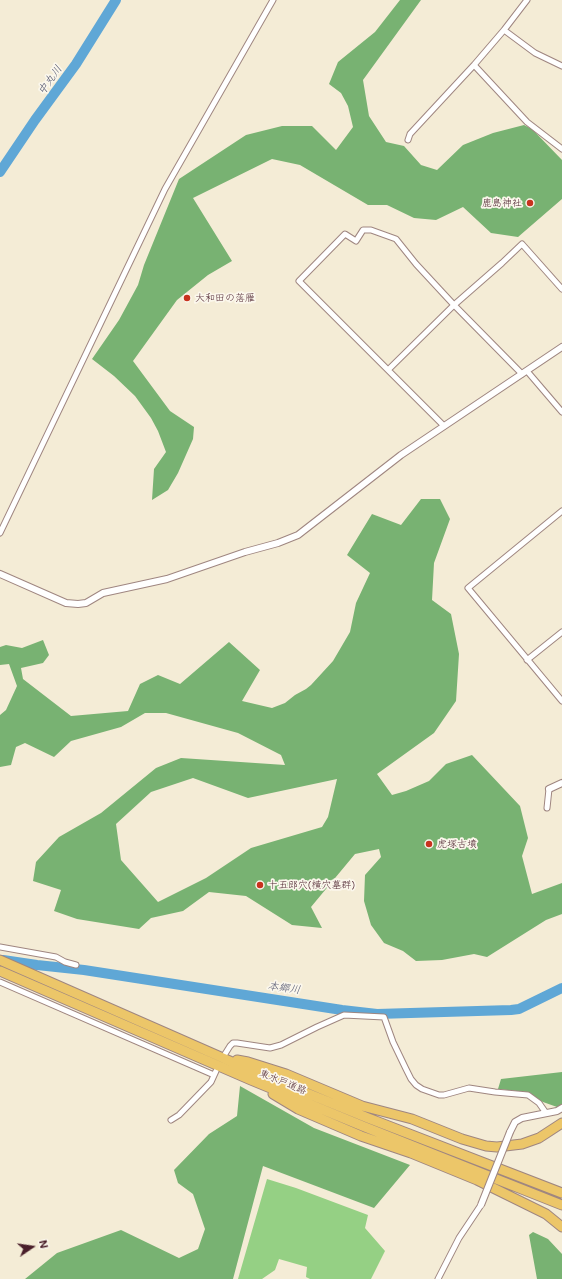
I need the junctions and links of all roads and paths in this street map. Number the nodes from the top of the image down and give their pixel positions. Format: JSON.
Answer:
{"nodes":[{"id":1,"x":273,"y":0,"type":"edge"},
{"id":2,"x":527,"y":0,"type":"edge"},
{"id":3,"x":504,"y":30,"type":"junction"},
{"id":4,"x":474,"y":65,"type":"junction"},
{"id":5,"x":562,"y":66,"type":"edge"},
{"id":6,"x":408,"y":140,"type":"dead end"},
{"id":7,"x":562,"y":148,"type":"edge"},
{"id":8,"x":562,"y":289,"type":"edge"},
{"id":9,"x":454,"y":305,"type":"junction"},
{"id":10,"x":562,"y":347,"type":"edge"},
{"id":11,"x":389,"y":369,"type":"junction"},
{"id":12,"x":525,"y":372,"type":"junction"},
{"id":13,"x":562,"y":412,"type":"edge"},
{"id":14,"x":444,"y":426,"type":"junction"},
{"id":15,"x":562,"y":511,"type":"edge"},
{"id":16,"x":0,"y":533,"type":"edge"},
{"id":17,"x":0,"y":574,"type":"edge"},
{"id":18,"x":562,"y":632,"type":"edge"},
{"id":19,"x":528,"y":660,"type":"junction"},
{"id":20,"x":562,"y":701,"type":"edge"},
{"id":21,"x":562,"y":784,"type":"edge"},
{"id":22,"x":549,"y":789,"type":"joint"},
{"id":23,"x":547,"y":808,"type":"dead end"},
{"id":24,"x":0,"y":947,"type":"edge"},
{"id":25,"x":0,"y":960,"type":"edge"},
{"id":26,"x":76,"y":965,"type":"dead end"},
{"id":27,"x":0,"y":971,"type":"edge"},
{"id":28,"x":0,"y":982,"type":"edge"},
{"id":29,"x":221,"y":1055,"type":"junction"},
{"id":30,"x":215,"y":1070,"type":"junction"},
{"id":31,"x":251,"y":1080,"type":"junction"},
{"id":32,"x":562,"y":1108,"type":"edge"},
{"id":33,"x":546,"y":1113,"type":"junction"},
{"id":34,"x":171,"y":1120,"type":"dead end"},
{"id":35,"x":562,"y":1122,"type":"edge"},
{"id":36,"x":562,"y":1193,"type":"edge"},
{"id":37,"x":481,"y":1205,"type":"joint"},
{"id":38,"x":562,"y":1205,"type":"edge"},
{"id":39,"x":562,"y":1227,"type":"edge"},
{"id":40,"x":438,"y":1279,"type":"edge"}],
"edges":[{"from":1,"to":16,"type":"street"},
{"from":2,"to":3,"type":"street"},
{"from":3,"to":4,"type":"street"},
{"from":3,"to":5,"type":"street"},
{"from":4,"to":6,"type":"street"},
{"from":4,"to":7,"type":"street"},
{"from":8,"to":9,"type":"street"},
{"from":9,"to":11,"type":"street"},
{"from":9,"to":11,"type":"street"},
{"from":9,"to":12,"type":"street"},
{"from":10,"to":12,"type":"street"},
{"from":11,"to":14,"type":"street"},
{"from":12,"to":13,"type":"street"},
{"from":12,"to":14,"type":"street"},
{"from":14,"to":17,"type":"street"},
{"from":15,"to":19,"type":"street"},
{"from":18,"to":19,"type":"street"},
{"from":19,"to":20,"type":"street"},
{"from":21,"to":22,"type":"street"},
{"from":22,"to":23,"type":"street"},
{"from":24,"to":26,"type":"street"},
{"from":25,"to":29,"type":"highway","name":"東水戸道路"},
{"from":27,"to":30,"type":"highway","name":"東水戸道路"},
{"from":28,"to":30,"type":"street"},
{"from":29,"to":33,"type":"street"},
{"from":29,"to":35,"type":"highway"},
{"from":29,"to":36,"type":"highway","name":"東水戸道路"},
{"from":30,"to":31,"type":"highway","name":"東水戸道路"},
{"from":30,"to":34,"type":"street"},
{"from":31,"to":38,"type":"highway","name":"東水戸道路"},
{"from":31,"to":39,"type":"highway"},
{"from":32,"to":33,"type":"street"},
{"from":33,"to":37,"type":"street","bridge":true},
{"from":37,"to":40,"type":"street"}]}
